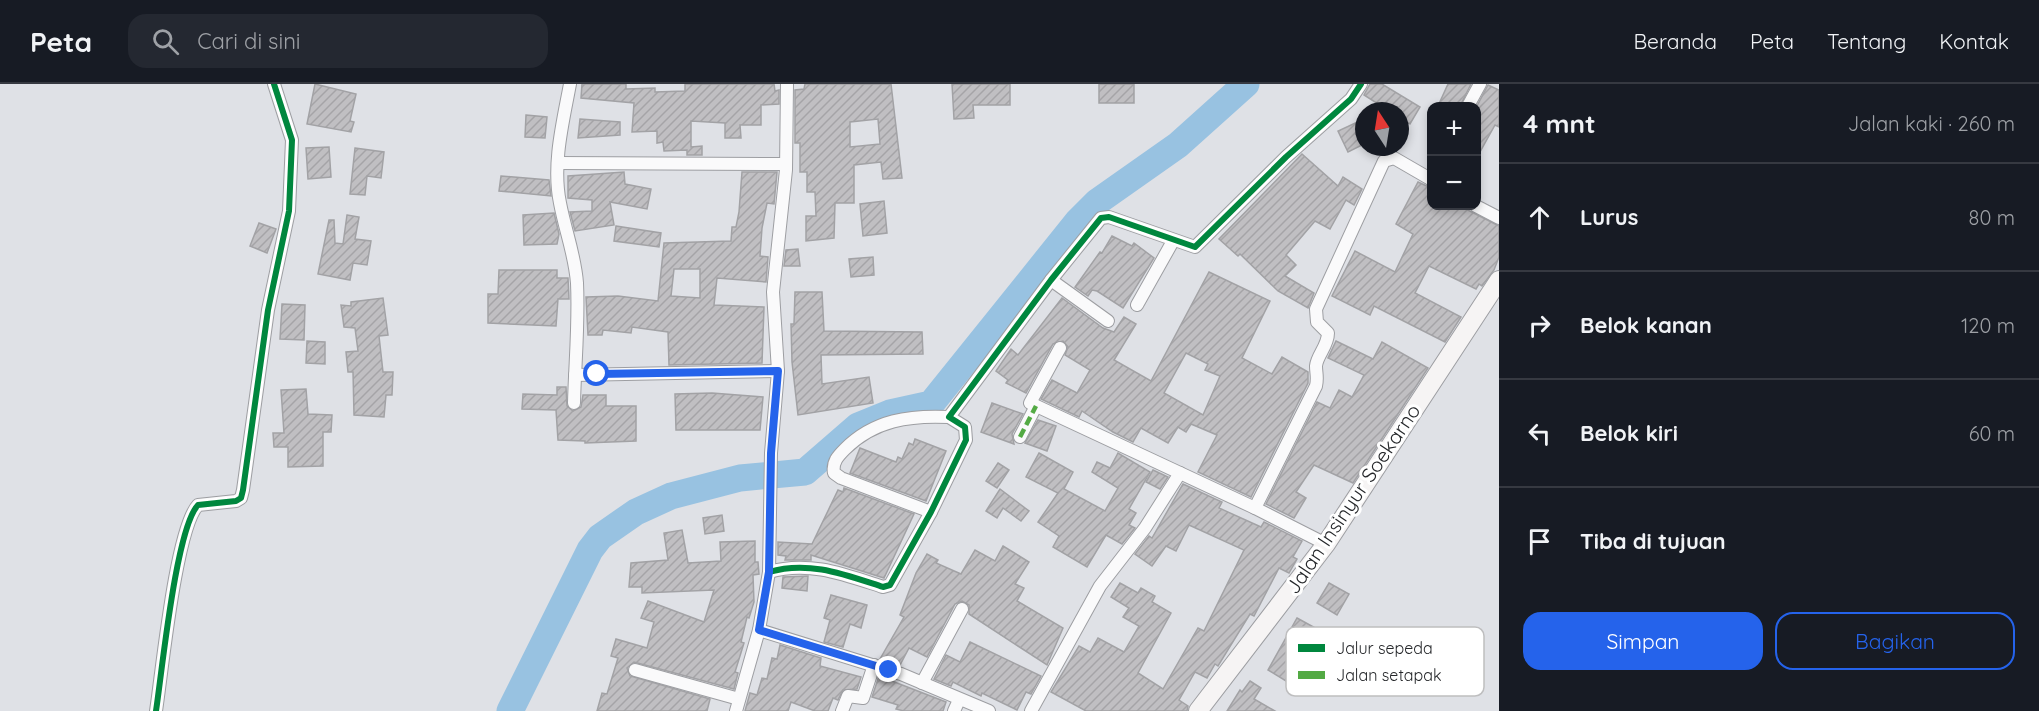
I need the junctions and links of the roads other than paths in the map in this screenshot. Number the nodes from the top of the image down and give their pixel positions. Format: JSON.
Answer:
{"nodes":[{"id":1,"x":274,"y":84,"type":"edge"},
{"id":2,"x":570,"y":84,"type":"edge"},
{"id":3,"x":787,"y":84,"type":"edge"},
{"id":4,"x":1361,"y":84,"type":"edge"},
{"id":5,"x":1479,"y":84,"type":"edge"},
{"id":6,"x":1470,"y":102,"type":"edge"},
{"id":7,"x":558,"y":163,"type":"junction"},
{"id":8,"x":786,"y":164,"type":"junction"},
{"id":9,"x":1427,"y":178,"type":"edge"},
{"id":10,"x":1481,"y":209,"type":"edge"},
{"id":11,"x":1499,"y":218,"type":"edge"},
{"id":12,"x":1173,"y":241,"type":"junction"},
{"id":13,"x":1051,"y":280,"type":"junction"},
{"id":14,"x":1499,"y":280,"type":"edge"},
{"id":15,"x":1137,"y":305,"type":"dead end"},
{"id":16,"x":1108,"y":321,"type":"dead end"},
{"id":17,"x":1060,"y":348,"type":"dead end"},
{"id":18,"x":778,"y":371,"type":"junction"},
{"id":19,"x":575,"y":375,"type":"junction"},
{"id":20,"x":574,"y":403,"type":"dead end"},
{"id":21,"x":1036,"y":406,"type":"junction"},
{"id":22,"x":949,"y":417,"type":"junction"},
{"id":23,"x":1020,"y":437,"type":"dead end"},
{"id":24,"x":1180,"y":473,"type":"junction"},
{"id":25,"x":1255,"y":508,"type":"junction"},
{"id":26,"x":931,"y":512,"type":"junction"},
{"id":27,"x":1326,"y":544,"type":"junction"},
{"id":28,"x":769,"y":572,"type":"junction"},
{"id":29,"x":962,"y":609,"type":"dead end"},
{"id":30,"x":759,"y":630,"type":"junction"},
{"id":31,"x":874,"y":665,"type":"junction"},
{"id":32,"x":635,"y":670,"type":"dead end"},
{"id":33,"x":922,"y":683,"type":"junction"},
{"id":34,"x":737,"y":705,"type":"edge"},
{"id":35,"x":956,"y":705,"type":"edge"},
{"id":36,"x":156,"y":711,"type":"edge"},
{"id":37,"x":842,"y":711,"type":"edge"},
{"id":38,"x":989,"y":711,"type":"edge"},
{"id":39,"x":1031,"y":711,"type":"edge"},
{"id":40,"x":1198,"y":711,"type":"edge"}],
"edges":[{"from":1,"to":36,"type":"street"},
{"from":2,"to":7,"type":"street"},
{"from":3,"to":8,"type":"street"},
{"from":4,"to":12,"type":"street"},
{"from":5,"to":6,"type":"street"},
{"from":7,"to":8,"type":"street"},
{"from":7,"to":19,"type":"street"},
{"from":8,"to":18,"type":"street"},
{"from":9,"to":25,"type":"street"},
{"from":10,"to":11,"type":"street"},
{"from":12,"to":13,"type":"street"},
{"from":12,"to":15,"type":"street"},
{"from":13,"to":16,"type":"street"},
{"from":13,"to":22,"type":"street"},
{"from":14,"to":27,"type":"main road","name":"Jalan Insinyur Soekarno"},
{"from":17,"to":21,"type":"street"},
{"from":18,"to":19,"type":"street"},
{"from":18,"to":28,"type":"street"},
{"from":19,"to":20,"type":"street"},
{"from":21,"to":23,"type":"street"},
{"from":21,"to":24,"type":"street"},
{"from":22,"to":26,"type":"street"},
{"from":22,"to":26,"type":"street"},
{"from":24,"to":25,"type":"street"},
{"from":24,"to":39,"type":"street"},
{"from":25,"to":27,"type":"street"},
{"from":26,"to":28,"type":"street"},
{"from":27,"to":40,"type":"main road","name":"Jalan Insinyur Soekarno"},
{"from":28,"to":30,"type":"street"},
{"from":29,"to":33,"type":"street"},
{"from":30,"to":31,"type":"street"},
{"from":30,"to":34,"type":"street"},
{"from":31,"to":33,"type":"street"},
{"from":31,"to":37,"type":"street"},
{"from":32,"to":34,"type":"street"},
{"from":33,"to":35,"type":"street"},
{"from":35,"to":38,"type":"street"}]}
